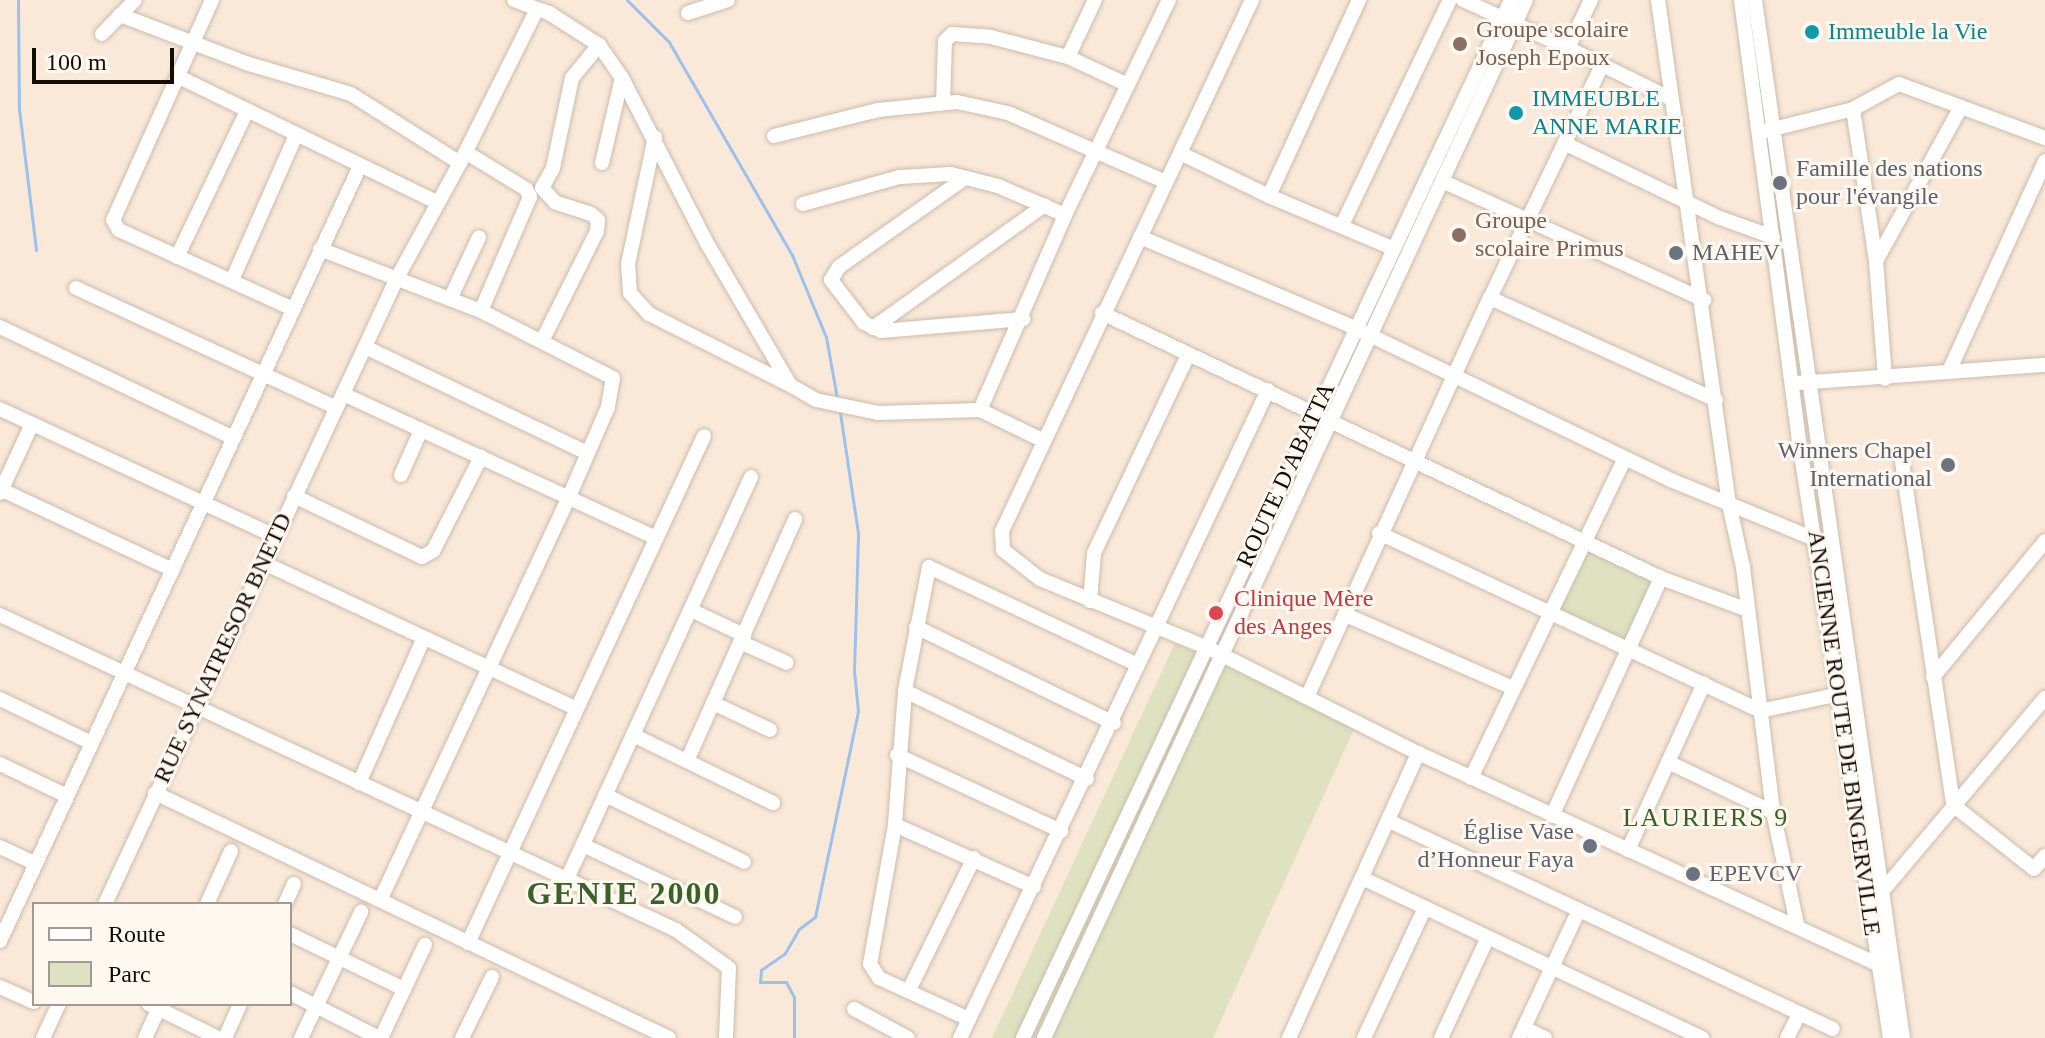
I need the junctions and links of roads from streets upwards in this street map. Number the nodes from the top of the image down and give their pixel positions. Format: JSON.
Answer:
{"nodes":[{"id":1,"x":135,"y":0,"type":"edge"},
{"id":2,"x":212,"y":0,"type":"edge"},
{"id":3,"x":514,"y":0,"type":"edge"},
{"id":4,"x":728,"y":0,"type":"edge"},
{"id":5,"x":1095,"y":0,"type":"edge"},
{"id":6,"x":1169,"y":0,"type":"edge"},
{"id":7,"x":1252,"y":0,"type":"edge"},
{"id":8,"x":1359,"y":0,"type":"edge"},
{"id":9,"x":1450,"y":0,"type":"edge"},
{"id":10,"x":1463,"y":0,"type":"edge"},
{"id":11,"x":1511,"y":0,"type":"edge"},
{"id":12,"x":1526,"y":0,"type":"edge"},
{"id":13,"x":1591,"y":0,"type":"edge"},
{"id":14,"x":1658,"y":0,"type":"edge"},
{"id":15,"x":1741,"y":0,"type":"edge"},
{"id":16,"x":1755,"y":0,"type":"edge"},
{"id":17,"x":537,"y":9,"type":"junction"},
{"id":18,"x":688,"y":13,"type":"dead end"},
{"id":19,"x":120,"y":15,"type":"junction"},
{"id":20,"x":1509,"y":20,"type":"junction"},
{"id":21,"x":102,"y":34,"type":"dead end"},
{"id":22,"x":193,"y":42,"type":"junction"},
{"id":23,"x":599,"y":45,"type":"junction"},
{"id":24,"x":1568,"y":48,"type":"junction"},
{"id":25,"x":1068,"y":57,"type":"junction"},
{"id":26,"x":1602,"y":65,"type":"junction"},
{"id":27,"x":179,"y":77,"type":"junction"},
{"id":28,"x":622,"y":78,"type":"junction"},
{"id":29,"x":1126,"y":84,"type":"junction"},
{"id":30,"x":1669,"y":98,"type":"junction"},
{"id":31,"x":943,"y":103,"type":"junction"},
{"id":32,"x":1961,"y":107,"type":"junction"},
{"id":33,"x":1853,"y":109,"type":"junction"},
{"id":34,"x":247,"y":111,"type":"junction"},
{"id":35,"x":1773,"y":129,"type":"junction"},
{"id":36,"x":1757,"y":132,"type":"junction"},
{"id":37,"x":296,"y":135,"type":"junction"},
{"id":38,"x":774,"y":136,"type":"dead end"},
{"id":39,"x":655,"y":137,"type":"junction"},
{"id":40,"x":2045,"y":138,"type":"edge"},
{"id":41,"x":1564,"y":143,"type":"junction"},
{"id":42,"x":1096,"y":151,"type":"junction"},
{"id":43,"x":1180,"y":153,"type":"junction"},
{"id":44,"x":464,"y":158,"type":"junction"},
{"id":45,"x":2045,"y":161,"type":"edge"},
{"id":46,"x":602,"y":163,"type":"dead end"},
{"id":47,"x":360,"y":166,"type":"junction"},
{"id":48,"x":965,"y":178,"type":"junction"},
{"id":49,"x":1166,"y":182,"type":"junction"},
{"id":50,"x":1444,"y":182,"type":"junction"},
{"id":51,"x":1269,"y":196,"type":"junction"},
{"id":52,"x":1683,"y":201,"type":"junction"},
{"id":53,"x":437,"y":202,"type":"junction"},
{"id":54,"x":803,"y":204,"type":"dead end"},
{"id":55,"x":1045,"y":205,"type":"junction"},
{"id":56,"x":1065,"y":215,"type":"junction"},
{"id":57,"x":1525,"y":220,"type":"junction"},
{"id":58,"x":1342,"y":225,"type":"junction"},
{"id":59,"x":479,"y":237,"type":"dead end"},
{"id":60,"x":1140,"y":237,"type":"junction"},
{"id":61,"x":1773,"y":237,"type":"junction"},
{"id":62,"x":1392,"y":248,"type":"junction"},
{"id":63,"x":320,"y":249,"type":"junction"},
{"id":64,"x":177,"y":257,"type":"junction"},
{"id":65,"x":1876,"y":261,"type":"junction"},
{"id":66,"x":233,"y":278,"type":"junction"},
{"id":67,"x":397,"y":278,"type":"junction"},
{"id":68,"x":76,"y":288,"type":"dead end"},
{"id":69,"x":1490,"y":298,"type":"junction"},
{"id":70,"x":450,"y":299,"type":"junction"},
{"id":71,"x":1704,"y":300,"type":"junction"},
{"id":72,"x":293,"y":309,"type":"junction"},
{"id":73,"x":481,"y":311,"type":"junction"},
{"id":74,"x":1102,"y":313,"type":"junction"},
{"id":75,"x":1023,"y":319,"type":"junction"},
{"id":76,"x":0,"y":327,"type":"edge"},
{"id":77,"x":873,"y":328,"type":"junction"},
{"id":78,"x":1355,"y":328,"type":"junction"},
{"id":79,"x":1374,"y":337,"type":"junction"},
{"id":80,"x":543,"y":339,"type":"junction"},
{"id":81,"x":365,"y":347,"type":"junction"},
{"id":82,"x":1188,"y":355,"type":"junction"},
{"id":83,"x":2045,"y":365,"type":"edge"},
{"id":84,"x":1949,"y":371,"type":"junction"},
{"id":85,"x":264,"y":377,"type":"junction"},
{"id":86,"x":1452,"y":379,"type":"junction"},
{"id":87,"x":1885,"y":379,"type":"junction"},
{"id":88,"x":1800,"y":383,"type":"junction"},
{"id":89,"x":790,"y":385,"type":"junction"},
{"id":90,"x":1268,"y":390,"type":"junction"},
{"id":91,"x":1716,"y":400,"type":"junction"},
{"id":92,"x":340,"y":401,"type":"junction"},
{"id":93,"x":0,"y":409,"type":"edge"},
{"id":94,"x":980,"y":410,"type":"junction"},
{"id":95,"x":1317,"y":411,"type":"junction"},
{"id":96,"x":1333,"y":419,"type":"junction"},
{"id":97,"x":32,"y":424,"type":"junction"},
{"id":98,"x":421,"y":430,"type":"junction"},
{"id":99,"x":704,"y":436,"type":"dead end"},
{"id":100,"x":234,"y":438,"type":"junction"},
{"id":101,"x":1044,"y":441,"type":"junction"},
{"id":102,"x":587,"y":453,"type":"junction"},
{"id":103,"x":1901,"y":455,"type":"dead end"},
{"id":104,"x":481,"y":457,"type":"junction"},
{"id":105,"x":1414,"y":458,"type":"junction"},
{"id":106,"x":1625,"y":458,"type":"junction"},
{"id":107,"x":401,"y":475,"type":"dead end"},
{"id":108,"x":751,"y":477,"type":"dead end"},
{"id":109,"x":1,"y":491,"type":"edge"},
{"id":110,"x":294,"y":496,"type":"junction"},
{"id":111,"x":568,"y":499,"type":"junction"},
{"id":112,"x":203,"y":504,"type":"junction"},
{"id":113,"x":1729,"y":504,"type":"junction"},
{"id":114,"x":795,"y":519,"type":"dead end"},
{"id":115,"x":1379,"y":533,"type":"junction"},
{"id":116,"x":275,"y":536,"type":"junction"},
{"id":117,"x":656,"y":538,"type":"junction"},
{"id":118,"x":1586,"y":540,"type":"junction"},
{"id":119,"x":2045,"y":541,"type":"edge"},
{"id":120,"x":1823,"y":542,"type":"junction"},
{"id":121,"x":262,"y":562,"type":"junction"},
{"id":122,"x":173,"y":570,"type":"junction"},
{"id":123,"x":1661,"y":578,"type":"junction"},
{"id":124,"x":1090,"y":601,"type":"junction"},
{"id":125,"x":691,"y":610,"type":"junction"},
{"id":126,"x":1748,"y":610,"type":"junction"},
{"id":127,"x":1548,"y":614,"type":"junction"},
{"id":128,"x":0,"y":615,"type":"edge"},
{"id":129,"x":1346,"y":615,"type":"junction"},
{"id":130,"x":1155,"y":624,"type":"junction"},
{"id":131,"x":916,"y":627,"type":"junction"},
{"id":132,"x":424,"y":638,"type":"junction"},
{"id":133,"x":742,"y":638,"type":"junction"},
{"id":134,"x":1206,"y":647,"type":"junction"},
{"id":135,"x":1628,"y":650,"type":"junction"},
{"id":136,"x":1225,"y":655,"type":"junction"},
{"id":137,"x":787,"y":663,"type":"dead end"},
{"id":138,"x":1138,"y":665,"type":"junction"},
{"id":139,"x":493,"y":666,"type":"junction"},
{"id":140,"x":124,"y":673,"type":"junction"},
{"id":141,"x":1933,"y":677,"type":"junction"},
{"id":142,"x":1704,"y":683,"type":"junction"},
{"id":143,"x":1511,"y":687,"type":"junction"},
{"id":144,"x":905,"y":691,"type":"junction"},
{"id":145,"x":1840,"y":694,"type":"junction"},
{"id":146,"x":1307,"y":697,"type":"junction"},
{"id":147,"x":2045,"y":698,"type":"edge"},
{"id":148,"x":0,"y":699,"type":"edge"},
{"id":149,"x":713,"y":703,"type":"junction"},
{"id":150,"x":194,"y":707,"type":"junction"},
{"id":151,"x":575,"y":708,"type":"junction"},
{"id":152,"x":1760,"y":711,"type":"junction"},
{"id":153,"x":1114,"y":723,"type":"junction"},
{"id":154,"x":770,"y":730,"type":"dead end"},
{"id":155,"x":633,"y":735,"type":"junction"},
{"id":156,"x":92,"y":743,"type":"junction"},
{"id":157,"x":1418,"y":753,"type":"junction"},
{"id":158,"x":897,"y":755,"type":"junction"},
{"id":159,"x":687,"y":761,"type":"junction"},
{"id":160,"x":1668,"y":762,"type":"junction"},
{"id":161,"x":0,"y":764,"type":"edge"},
{"id":162,"x":1471,"y":778,"type":"junction"},
{"id":163,"x":1087,"y":779,"type":"junction"},
{"id":164,"x":359,"y":783,"type":"junction"},
{"id":165,"x":155,"y":793,"type":"junction"},
{"id":166,"x":605,"y":795,"type":"junction"},
{"id":167,"x":67,"y":796,"type":"junction"},
{"id":168,"x":773,"y":803,"type":"dead end"},
{"id":169,"x":1953,"y":805,"type":"junction"},
{"id":170,"x":423,"y":811,"type":"junction"},
{"id":171,"x":1773,"y":812,"type":"junction"},
{"id":172,"x":1552,"y":816,"type":"junction"},
{"id":173,"x":1389,"y":821,"type":"junction"},
{"id":174,"x":895,"y":825,"type":"junction"},
{"id":175,"x":1061,"y":831,"type":"junction"},
{"id":176,"x":583,"y":845,"type":"junction"},
{"id":177,"x":0,"y":847,"type":"edge"},
{"id":178,"x":1628,"y":850,"type":"junction"},
{"id":179,"x":231,"y":851,"type":"dead end"},
{"id":180,"x":513,"y":854,"type":"junction"},
{"id":181,"x":2045,"y":856,"type":"edge"},
{"id":182,"x":974,"y":858,"type":"junction"},
{"id":183,"x":744,"y":862,"type":"dead end"},
{"id":184,"x":36,"y":864,"type":"junction"},
{"id":185,"x":1362,"y":878,"type":"junction"},
{"id":186,"x":567,"y":879,"type":"junction"},
{"id":187,"x":294,"y":884,"type":"dead end"},
{"id":188,"x":1034,"y":887,"type":"junction"},
{"id":189,"x":1879,"y":895,"type":"junction"},
{"id":190,"x":208,"y":900,"type":"edge"},
{"id":191,"x":380,"y":900,"type":"junction"},
{"id":192,"x":106,"y":902,"type":"edge"},
{"id":193,"x":286,"y":902,"type":"edge"},
{"id":194,"x":1425,"y":908,"type":"junction"},
{"id":195,"x":1579,"y":910,"type":"junction"},
{"id":196,"x":361,"y":912,"type":"dead end"},
{"id":197,"x":735,"y":917,"type":"dead end"},
{"id":198,"x":1797,"y":924,"type":"junction"},
{"id":199,"x":2,"y":933,"type":"edge"},
{"id":200,"x":292,"y":935,"type":"edge"},
{"id":201,"x":1488,"y":937,"type":"junction"},
{"id":202,"x":468,"y":943,"type":"junction"},
{"id":203,"x":425,"y":945,"type":"dead end"},
{"id":204,"x":340,"y":957,"type":"junction"},
{"id":205,"x":1884,"y":963,"type":"junction"},
{"id":206,"x":1553,"y":967,"type":"junction"},
{"id":207,"x":492,"y":977,"type":"dead end"},
{"id":208,"x":0,"y":987,"type":"edge"},
{"id":209,"x":404,"y":989,"type":"junction"},
{"id":210,"x":909,"y":990,"type":"junction"},
{"id":211,"x":292,"y":994,"type":"edge"},
{"id":212,"x":32,"y":1001,"type":"edge"},
{"id":213,"x":156,"y":1006,"type":"edge"},
{"id":214,"x":239,"y":1006,"type":"edge"},
{"id":215,"x":316,"y":1006,"type":"junction"},
{"id":216,"x":57,"y":1008,"type":"edge"},
{"id":217,"x":854,"y":1009,"type":"dead end"},
{"id":218,"x":1799,"y":1014,"type":"junction"},
{"id":219,"x":969,"y":1019,"type":"junction"},
{"id":220,"x":1833,"y":1029,"type":"dead end"},
{"id":221,"x":1522,"y":1033,"type":"edge"},
{"id":222,"x":43,"y":1038,"type":"edge"},
{"id":223,"x":145,"y":1038,"type":"edge"},
{"id":224,"x":218,"y":1038,"type":"edge"},
{"id":225,"x":225,"y":1038,"type":"edge"},
{"id":226,"x":301,"y":1038,"type":"edge"},
{"id":227,"x":380,"y":1038,"type":"edge"},
{"id":228,"x":462,"y":1038,"type":"edge"},
{"id":229,"x":669,"y":1038,"type":"edge"},
{"id":230,"x":726,"y":1038,"type":"edge"},
{"id":231,"x":908,"y":1038,"type":"edge"},
{"id":232,"x":960,"y":1038,"type":"edge"},
{"id":233,"x":1023,"y":1038,"type":"edge"},
{"id":234,"x":1044,"y":1038,"type":"edge"},
{"id":235,"x":1289,"y":1038,"type":"edge"},
{"id":236,"x":1364,"y":1038,"type":"edge"},
{"id":237,"x":1441,"y":1038,"type":"edge"},
{"id":238,"x":1545,"y":1038,"type":"edge"},
{"id":239,"x":1702,"y":1038,"type":"edge"},
{"id":240,"x":1787,"y":1038,"type":"edge"},
{"id":241,"x":1890,"y":1038,"type":"edge"},
{"id":242,"x":1903,"y":1038,"type":"edge"}],
"edges":[{"from":1,"to":19,"type":"street"},
{"from":2,"to":22,"type":"street"},
{"from":3,"to":17,"type":"street"},
{"from":4,"to":18,"type":"street"},
{"from":5,"to":25,"type":"street"},
{"from":6,"to":29,"type":"street"},
{"from":7,"to":43,"type":"street"},
{"from":8,"to":51,"type":"street"},
{"from":9,"to":58,"type":"street"},
{"from":10,"to":20,"type":"street"},
{"from":11,"to":20,"type":"street","name":"ROUTE D'ABATTA"},
{"from":12,"to":20,"type":"street","name":"ROUTE D'ABATTA"},
{"from":13,"to":24,"type":"street"},
{"from":14,"to":30,"type":"street"},
{"from":15,"to":36,"type":"street","name":"ANCIENNE ROUTE DE BINGERVILLE"},
{"from":16,"to":35,"type":"street","name":"ANCIENNE ROUTE DE BINGERVILLE"},
{"from":17,"to":23,"type":"street"},
{"from":17,"to":44,"type":"street","name":"RUE SYNATRESOR BNETD"},
{"from":19,"to":21,"type":"street"},
{"from":19,"to":22,"type":"street"},
{"from":20,"to":24,"type":"street"},
{"from":20,"to":50,"type":"street","name":"ROUTE D'ABATTA"},
{"from":20,"to":62,"type":"street","name":"ROUTE D'ABATTA"},
{"from":22,"to":27,"type":"street"},
{"from":22,"to":44,"type":"street"},
{"from":23,"to":28,"type":"street"},
{"from":23,"to":80,"type":"street"},
{"from":24,"to":26,"type":"street"},
{"from":25,"to":29,"type":"street"},
{"from":25,"to":31,"type":"street"},
{"from":26,"to":30,"type":"street"},
{"from":26,"to":41,"type":"street"},
{"from":27,"to":34,"type":"street"},
{"from":27,"to":64,"type":"street"},
{"from":28,"to":39,"type":"street"},
{"from":28,"to":46,"type":"street"},
{"from":29,"to":42,"type":"street"},
{"from":30,"to":52,"type":"street"},
{"from":31,"to":38,"type":"street"},
{"from":31,"to":42,"type":"street"},
{"from":32,"to":33,"type":"street"},
{"from":32,"to":40,"type":"street"},
{"from":32,"to":65,"type":"street"},
{"from":33,"to":35,"type":"street"},
{"from":33,"to":65,"type":"street"},
{"from":34,"to":37,"type":"street"},
{"from":34,"to":64,"type":"street"},
{"from":35,"to":36,"type":"street"},
{"from":35,"to":88,"type":"street","name":"ANCIENNE ROUTE DE BINGERVILLE"},
{"from":36,"to":61,"type":"street","name":"ANCIENNE ROUTE DE BINGERVILLE"},
{"from":37,"to":47,"type":"street"},
{"from":37,"to":66,"type":"street"},
{"from":39,"to":89,"type":"street"},
{"from":39,"to":89,"type":"street"},
{"from":41,"to":52,"type":"street"},
{"from":41,"to":57,"type":"street"},
{"from":42,"to":49,"type":"street"},
{"from":42,"to":56,"type":"street"},
{"from":43,"to":49,"type":"street"},
{"from":43,"to":51,"type":"street"},
{"from":44,"to":53,"type":"street","name":"RUE SYNATRESOR BNETD"},
{"from":44,"to":73,"type":"street"},
{"from":45,"to":84,"type":"street"},
{"from":47,"to":53,"type":"street"},
{"from":47,"to":63,"type":"street"},
{"from":48,"to":54,"type":"street"},
{"from":48,"to":55,"type":"street"},
{"from":48,"to":77,"type":"street"},
{"from":49,"to":60,"type":"street"},
{"from":50,"to":57,"type":"street"},
{"from":50,"to":79,"type":"street","name":"ROUTE D'ABATTA"},
{"from":51,"to":58,"type":"street"},
{"from":52,"to":61,"type":"street"},
{"from":52,"to":71,"type":"street"},
{"from":53,"to":67,"type":"street","name":"RUE SYNATRESOR BNETD"},
{"from":55,"to":56,"type":"street"},
{"from":55,"to":77,"type":"street"},
{"from":56,"to":75,"type":"street"},
{"from":57,"to":69,"type":"street"},
{"from":57,"to":71,"type":"street"},
{"from":58,"to":62,"type":"street"},
{"from":59,"to":70,"type":"street"},
{"from":60,"to":74,"type":"street"},
{"from":60,"to":78,"type":"street"},
{"from":61,"to":88,"type":"street","name":"ANCIENNE ROUTE DE BINGERVILLE"},
{"from":62,"to":78,"type":"street","name":"ROUTE D'ABATTA"},
{"from":63,"to":67,"type":"street"},
{"from":63,"to":72,"type":"street"},
{"from":64,"to":66,"type":"street"},
{"from":65,"to":87,"type":"street"},
{"from":66,"to":72,"type":"street"},
{"from":67,"to":70,"type":"street"},
{"from":67,"to":81,"type":"street","name":"RUE SYNATRESOR BNETD"},
{"from":68,"to":85,"type":"street"},
{"from":69,"to":86,"type":"street"},
{"from":69,"to":91,"type":"street"},
{"from":70,"to":73,"type":"street"},
{"from":71,"to":91,"type":"street"},
{"from":72,"to":85,"type":"street"},
{"from":73,"to":80,"type":"street"},
{"from":74,"to":82,"type":"street"},
{"from":74,"to":101,"type":"street"},
{"from":75,"to":77,"type":"street"},
{"from":75,"to":94,"type":"street"},
{"from":76,"to":100,"type":"street"},
{"from":78,"to":79,"type":"street"},
{"from":78,"to":95,"type":"street","name":"ROUTE D'ABATTA"},
{"from":79,"to":86,"type":"street"},
{"from":79,"to":96,"type":"street","name":"ROUTE D'ABATTA"},
{"from":80,"to":102,"type":"street"},
{"from":81,"to":92,"type":"street","name":"RUE SYNATRESOR BNETD"},
{"from":81,"to":102,"type":"street"},
{"from":82,"to":90,"type":"street"},
{"from":82,"to":124,"type":"street"},
{"from":83,"to":84,"type":"street"},
{"from":84,"to":87,"type":"street"},
{"from":85,"to":92,"type":"street"},
{"from":85,"to":100,"type":"street"},
{"from":86,"to":105,"type":"street"},
{"from":86,"to":106,"type":"street"},
{"from":87,"to":88,"type":"street"},
{"from":88,"to":120,"type":"street","name":"ANCIENNE ROUTE DE BINGERVILLE"},
{"from":89,"to":94,"type":"street"},
{"from":90,"to":95,"type":"street"},
{"from":90,"to":130,"type":"street"},
{"from":91,"to":113,"type":"street"},
{"from":92,"to":98,"type":"street"},
{"from":92,"to":110,"type":"street","name":"RUE SYNATRESOR BNETD"},
{"from":93,"to":97,"type":"street"},
{"from":94,"to":101,"type":"street"},
{"from":95,"to":96,"type":"street"},
{"from":95,"to":134,"type":"street","name":"ROUTE D'ABATTA"},
{"from":96,"to":105,"type":"street"},
{"from":96,"to":136,"type":"street","name":"ROUTE D'ABATTA"},
{"from":97,"to":109,"type":"street"},
{"from":97,"to":112,"type":"street"},
{"from":98,"to":104,"type":"street"},
{"from":98,"to":107,"type":"street"},
{"from":99,"to":117,"type":"street"},
{"from":100,"to":112,"type":"street"},
{"from":101,"to":124,"type":"street"},
{"from":102,"to":111,"type":"street"},
{"from":103,"to":141,"type":"street"},
{"from":104,"to":110,"type":"street"},
{"from":104,"to":111,"type":"street"},
{"from":105,"to":115,"type":"street"},
{"from":105,"to":118,"type":"street"},
{"from":106,"to":113,"type":"street"},
{"from":106,"to":118,"type":"street"},
{"from":108,"to":125,"type":"street"},
{"from":109,"to":122,"type":"street"},
{"from":110,"to":116,"type":"street","name":"RUE SYNATRESOR BNETD"},
{"from":111,"to":117,"type":"street"},
{"from":111,"to":139,"type":"street"},
{"from":112,"to":116,"type":"street"},
{"from":112,"to":122,"type":"street"},
{"from":113,"to":120,"type":"street"},
{"from":113,"to":126,"type":"street"},
{"from":114,"to":133,"type":"street"},
{"from":115,"to":127,"type":"street"},
{"from":115,"to":129,"type":"street"},
{"from":116,"to":121,"type":"street","name":"RUE SYNATRESOR BNETD"},
{"from":117,"to":151,"type":"street"},
{"from":118,"to":123,"type":"street"},
{"from":118,"to":127,"type":"street"},
{"from":119,"to":141,"type":"street"},
{"from":120,"to":145,"type":"street","name":"ANCIENNE ROUTE DE BINGERVILLE"},
{"from":120,"to":189,"type":"street","name":"ANCIENNE ROUTE DE BINGERVILLE"},
{"from":121,"to":132,"type":"street"},
{"from":121,"to":150,"type":"street","name":"RUE SYNATRESOR BNETD"},
{"from":122,"to":140,"type":"street"},
{"from":123,"to":126,"type":"street"},
{"from":123,"to":135,"type":"street"},
{"from":124,"to":130,"type":"street"},
{"from":125,"to":133,"type":"street"},
{"from":125,"to":155,"type":"street"},
{"from":126,"to":152,"type":"street"},
{"from":127,"to":135,"type":"street"},
{"from":127,"to":143,"type":"street"},
{"from":128,"to":140,"type":"street"},
{"from":129,"to":143,"type":"street"},
{"from":129,"to":146,"type":"street"},
{"from":130,"to":134,"type":"street"},
{"from":130,"to":138,"type":"street"},
{"from":131,"to":138,"type":"street"},
{"from":131,"to":144,"type":"street"},
{"from":131,"to":153,"type":"street"},
{"from":132,"to":139,"type":"street"},
{"from":132,"to":164,"type":"street"},
{"from":133,"to":137,"type":"street"},
{"from":133,"to":149,"type":"street"},
{"from":134,"to":136,"type":"street"},
{"from":134,"to":233,"type":"street","name":"ROUTE D'ABATTA"},
{"from":135,"to":142,"type":"street"},
{"from":135,"to":172,"type":"street"},
{"from":136,"to":146,"type":"street"},
{"from":136,"to":234,"type":"street","name":"ROUTE D'ABATTA"},
{"from":138,"to":153,"type":"street"},
{"from":139,"to":151,"type":"street"},
{"from":139,"to":170,"type":"street"},
{"from":140,"to":150,"type":"street"},
{"from":140,"to":156,"type":"street"},
{"from":141,"to":169,"type":"street"},
{"from":142,"to":152,"type":"street"},
{"from":142,"to":160,"type":"street"},
{"from":143,"to":162,"type":"street"},
{"from":144,"to":158,"type":"street"},
{"from":144,"to":163,"type":"street"},
{"from":145,"to":152,"type":"street"},
{"from":145,"to":205,"type":"street","name":"ANCIENNE ROUTE DE BINGERVILLE"},
{"from":146,"to":157,"type":"street"},
{"from":147,"to":169,"type":"street"},
{"from":148,"to":156,"type":"street"},
{"from":149,"to":154,"type":"street"},
{"from":149,"to":159,"type":"street"},
{"from":150,"to":164,"type":"street"},
{"from":150,"to":165,"type":"street","name":"RUE SYNATRESOR BNETD"},
{"from":151,"to":180,"type":"street"},
{"from":152,"to":171,"type":"street"},
{"from":153,"to":163,"type":"street"},
{"from":155,"to":159,"type":"street"},
{"from":155,"to":166,"type":"street"},
{"from":156,"to":167,"type":"street"},
{"from":157,"to":162,"type":"street"},
{"from":157,"to":173,"type":"street"},
{"from":158,"to":174,"type":"street"},
{"from":158,"to":175,"type":"street"},
{"from":159,"to":168,"type":"street"},
{"from":160,"to":171,"type":"street"},
{"from":160,"to":178,"type":"street"},
{"from":161,"to":167,"type":"street"},
{"from":162,"to":172,"type":"street"},
{"from":163,"to":175,"type":"street"},
{"from":164,"to":170,"type":"street"},
{"from":165,"to":191,"type":"street"},
{"from":165,"to":192,"type":"street","name":"RUE SYNATRESOR BNETD"},
{"from":166,"to":176,"type":"street"},
{"from":166,"to":183,"type":"street"},
{"from":167,"to":184,"type":"street"},
{"from":169,"to":181,"type":"street"},
{"from":169,"to":189,"type":"street"},
{"from":170,"to":180,"type":"street"},
{"from":170,"to":191,"type":"street"},
{"from":171,"to":198,"type":"street"},
{"from":172,"to":178,"type":"street"},
{"from":173,"to":185,"type":"street"},
{"from":173,"to":195,"type":"street"},
{"from":174,"to":182,"type":"street"},
{"from":174,"to":210,"type":"street"},
{"from":175,"to":188,"type":"street"},
{"from":176,"to":186,"type":"street"},
{"from":176,"to":197,"type":"street"},
{"from":177,"to":184,"type":"street"},
{"from":178,"to":198,"type":"street"},
{"from":179,"to":190,"type":"street"},
{"from":180,"to":186,"type":"street"},
{"from":180,"to":202,"type":"street"},
{"from":182,"to":188,"type":"street"},
{"from":182,"to":210,"type":"street"},
{"from":184,"to":199,"type":"street"},
{"from":185,"to":194,"type":"street"},
{"from":185,"to":235,"type":"street"},
{"from":186,"to":230,"type":"street"},
{"from":187,"to":193,"type":"street"},
{"from":188,"to":219,"type":"street"},
{"from":189,"to":205,"type":"street","name":"ANCIENNE ROUTE DE BINGERVILLE"},
{"from":191,"to":202,"type":"street"},
{"from":194,"to":201,"type":"street"},
{"from":194,"to":236,"type":"street"},
{"from":195,"to":206,"type":"street"},
{"from":195,"to":218,"type":"street"},
{"from":196,"to":204,"type":"street"},
{"from":198,"to":205,"type":"street"},
{"from":200,"to":204,"type":"street"},
{"from":201,"to":206,"type":"street"},
{"from":201,"to":237,"type":"street"},
{"from":202,"to":229,"type":"street"},
{"from":203,"to":209,"type":"street"},
{"from":204,"to":209,"type":"street"},
{"from":204,"to":215,"type":"street"},
{"from":205,"to":241,"type":"street","name":"ANCIENNE ROUTE DE BINGERVILLE"},
{"from":205,"to":242,"type":"street","name":"ANCIENNE ROUTE DE BINGERVILLE"},
{"from":206,"to":221,"type":"street"},
{"from":206,"to":239,"type":"street"},
{"from":207,"to":228,"type":"street"},
{"from":208,"to":212,"type":"street"},
{"from":209,"to":227,"type":"street"},
{"from":210,"to":219,"type":"street"},
{"from":211,"to":215,"type":"street"},
{"from":213,"to":223,"type":"street"},
{"from":213,"to":224,"type":"street"},
{"from":214,"to":225,"type":"street"},
{"from":215,"to":226,"type":"street"},
{"from":215,"to":227,"type":"street"},
{"from":216,"to":222,"type":"street"},
{"from":217,"to":231,"type":"street"},
{"from":218,"to":220,"type":"street"},
{"from":218,"to":240,"type":"street"},
{"from":219,"to":232,"type":"street"},
{"from":221,"to":238,"type":"street"}]}
